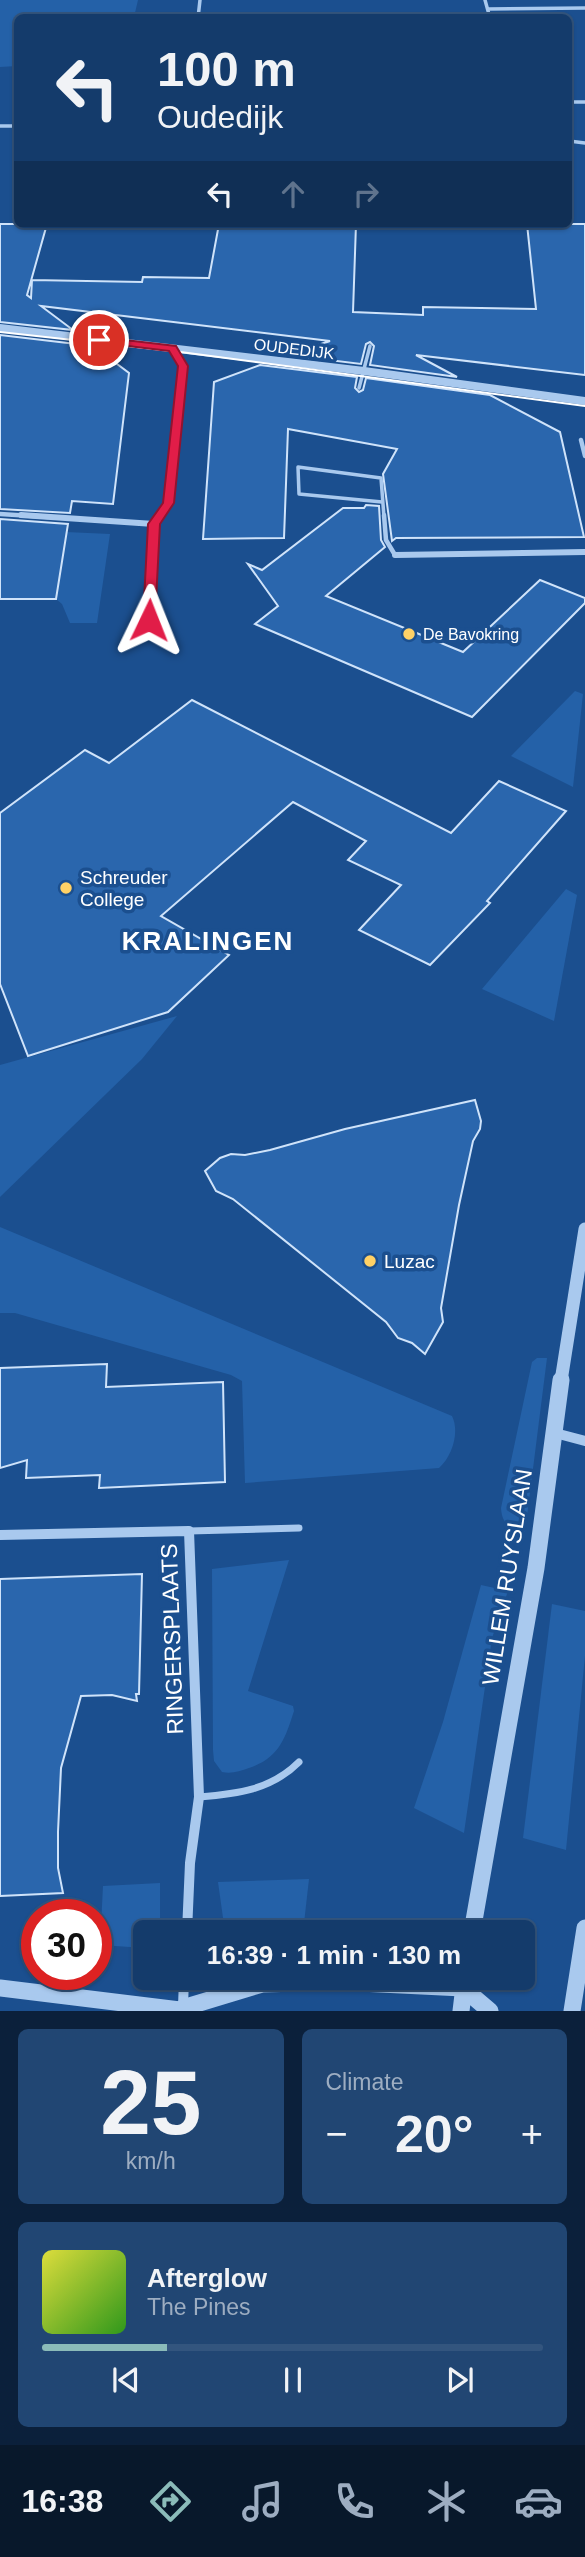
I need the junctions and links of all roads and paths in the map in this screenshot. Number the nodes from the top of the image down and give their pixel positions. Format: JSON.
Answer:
{"nodes":[{"id":1,"x":485,"y":0,"type":"edge"},
{"id":2,"x":585,"y":8,"type":"edge"},
{"id":3,"x":488,"y":9,"type":"junction"},
{"id":4,"x":489,"y":14,"type":"edge"},
{"id":5,"x":0,"y":328,"type":"edge"},
{"id":6,"x":370,"y":346,"type":"dead end"},
{"id":7,"x":173,"y":348,"type":"junction"},
{"id":8,"x":364,"y":372,"type":"junction"},
{"id":9,"x":359,"y":388,"type":"dead end"},
{"id":10,"x":585,"y":401,"type":"edge"},
{"id":11,"x":580,"y":440,"type":"dead end"},
{"id":12,"x":585,"y":456,"type":"edge"},
{"id":13,"x":382,"y":502,"type":"junction"},
{"id":14,"x":0,"y":514,"type":"edge"},
{"id":15,"x":154,"y":524,"type":"junction"},
{"id":16,"x":585,"y":552,"type":"edge"},
{"id":17,"x":395,"y":555,"type":"joint"},
{"id":18,"x":149,"y":620,"type":"dead end"},
{"id":19,"x":585,"y":1229,"type":"edge"},
{"id":20,"x":554,"y":1433,"type":"junction"},
{"id":21,"x":585,"y":1441,"type":"edge"},
{"id":22,"x":299,"y":1528,"type":"dead end"},
{"id":23,"x":189,"y":1531,"type":"junction"},
{"id":24,"x":0,"y":1535,"type":"edge"},
{"id":25,"x":299,"y":1762,"type":"dead end"},
{"id":26,"x":200,"y":1797,"type":"junction"},
{"id":27,"x":188,"y":1920,"type":"edge"},
{"id":28,"x":474,"y":1920,"type":"edge"},
{"id":29,"x":585,"y":1928,"type":"edge"},
{"id":30,"x":0,"y":1988,"type":"edge"},
{"id":31,"x":184,"y":1990,"type":"edge"},
{"id":32,"x":244,"y":1990,"type":"edge"},
{"id":33,"x":463,"y":1990,"type":"edge"},
{"id":34,"x":470,"y":1990,"type":"edge"},
{"id":35,"x":185,"y":2010,"type":"edge"},
{"id":36,"x":461,"y":2011,"type":"edge"},
{"id":37,"x":490,"y":2011,"type":"edge"},
{"id":38,"x":572,"y":2011,"type":"edge"}],
"edges":[{"from":1,"to":3,"type":"street"},
{"from":2,"to":3,"type":"street"},
{"from":3,"to":4,"type":"street"},
{"from":5,"to":7,"type":"street","name":"OUDEDIJK"},
{"from":6,"to":8,"type":"lane"},
{"from":7,"to":8,"type":"street","name":"OUDEDIJK"},
{"from":7,"to":15,"type":"street"},
{"from":8,"to":9,"type":"lane"},
{"from":8,"to":10,"type":"street","name":"OUDEDIJK"},
{"from":11,"to":12,"type":"street"},
{"from":13,"to":13,"type":"lane"},
{"from":13,"to":17,"type":"lane"},
{"from":14,"to":15,"type":"street"},
{"from":15,"to":18,"type":"street"},
{"from":16,"to":17,"type":"street"},
{"from":19,"to":20,"type":"street","name":"WILLEM RUYSLAAN"},
{"from":20,"to":21,"type":"street"},
{"from":20,"to":28,"type":"street","name":"WILLEM RUYSLAAN"},
{"from":22,"to":23,"type":"lane"},
{"from":23,"to":24,"type":"street","name":"RINGERSPLAATS"},
{"from":23,"to":26,"type":"street","name":"RINGERSPLAATS"},
{"from":25,"to":26,"type":"lane"},
{"from":26,"to":27,"type":"street","name":"RINGERSPLAATS"},
{"from":29,"to":38,"type":"street"},
{"from":30,"to":35,"type":"street"},
{"from":31,"to":35,"type":"street"},
{"from":32,"to":35,"type":"street"},
{"from":33,"to":36,"type":"street"},
{"from":34,"to":37,"type":"street"}]}
